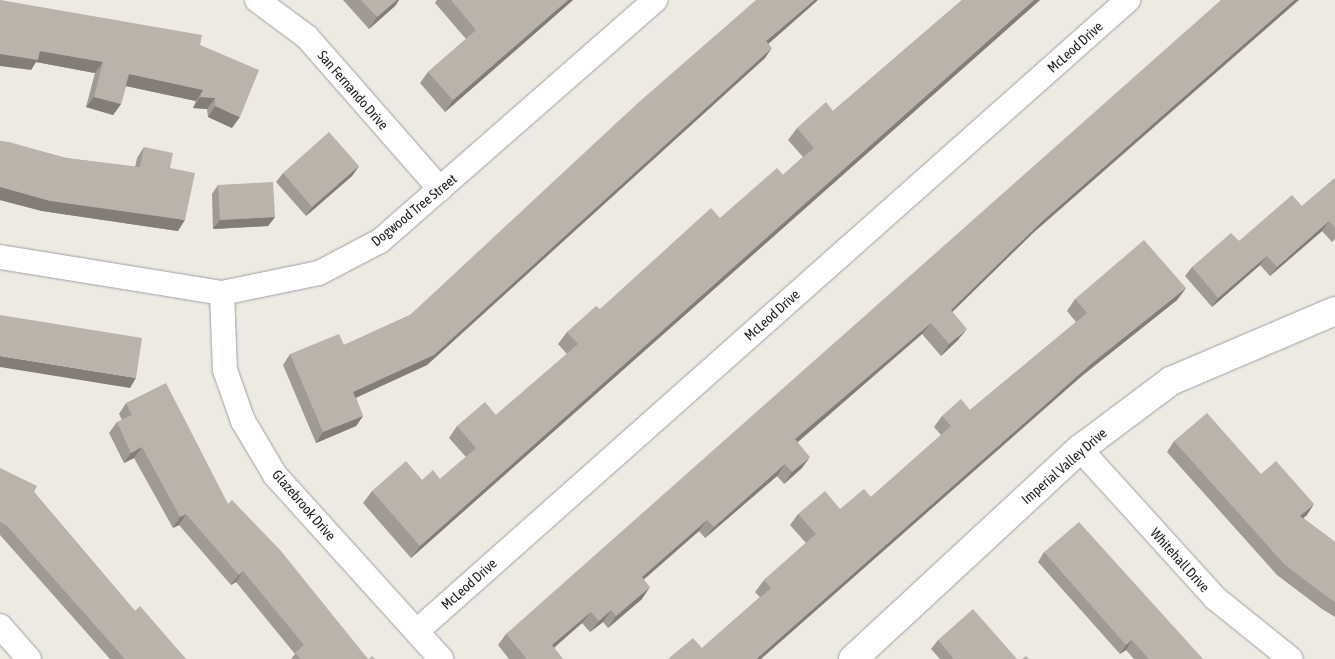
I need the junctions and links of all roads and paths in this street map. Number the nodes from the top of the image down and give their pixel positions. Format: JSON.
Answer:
{"nodes":[{"id":1,"x":257,"y":0,"type":"edge"},
{"id":2,"x":655,"y":0,"type":"edge"},
{"id":3,"x":1128,"y":0,"type":"edge"},
{"id":4,"x":440,"y":189,"type":"junction"},
{"id":5,"x":0,"y":257,"type":"edge"},
{"id":6,"x":222,"y":293,"type":"junction"},
{"id":7,"x":1335,"y":311,"type":"edge"},
{"id":8,"x":1080,"y":448,"type":"junction"},
{"id":9,"x":0,"y":626,"type":"edge"},
{"id":10,"x":417,"y":631,"type":"junction"},
{"id":11,"x":29,"y":659,"type":"edge"},
{"id":12,"x":441,"y":659,"type":"edge"},
{"id":13,"x":853,"y":659,"type":"edge"},
{"id":14,"x":1291,"y":659,"type":"edge"}],
"edges":[{"from":1,"to":4,"type":"street","name":"San Fernando Drive"},
{"from":2,"to":4,"type":"street","name":"Dogwood Tree Street"},
{"from":3,"to":10,"type":"street","name":"McLeod Drive"},
{"from":4,"to":6,"type":"street","name":"Dogwood Tree Street"},
{"from":5,"to":6,"type":"street","name":"Dogwood Tree Street"},
{"from":6,"to":10,"type":"street","name":"Glazebrook Drive"},
{"from":7,"to":8,"type":"street","name":"Imperial Valley Drive"},
{"from":8,"to":13,"type":"street","name":"Imperial Valley Drive"},
{"from":8,"to":14,"type":"street","name":"Whitehall Drive"},
{"from":9,"to":11,"type":"street"},
{"from":10,"to":12,"type":"street","name":"Glazebrook Drive"}]}
